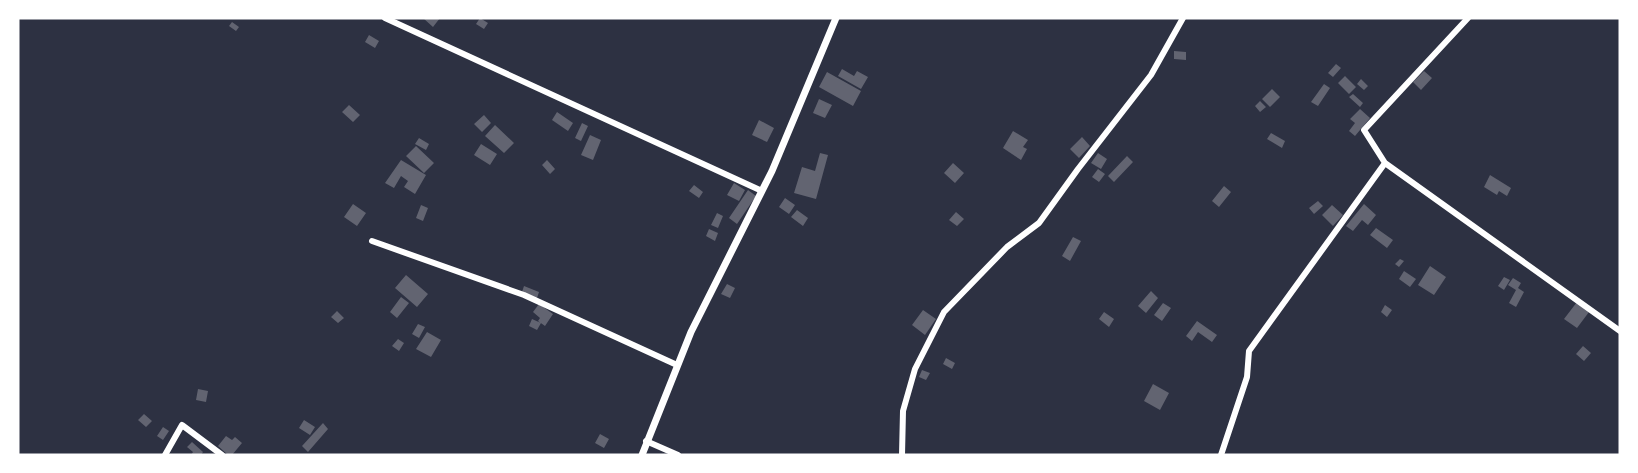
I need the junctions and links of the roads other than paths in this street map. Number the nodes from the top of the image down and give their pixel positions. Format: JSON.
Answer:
{"nodes":[{"id":1,"x":385,"y":18,"type":"edge"},
{"id":2,"x":836,"y":18,"type":"edge"},
{"id":3,"x":1183,"y":18,"type":"edge"},
{"id":4,"x":1468,"y":18,"type":"edge"},
{"id":5,"x":1385,"y":163,"type":"junction"},
{"id":6,"x":762,"y":191,"type":"junction"},
{"id":7,"x":372,"y":241,"type":"dead end"},
{"id":8,"x":1620,"y":331,"type":"edge"},
{"id":9,"x":677,"y":365,"type":"junction"},
{"id":10,"x":646,"y":441,"type":"junction"},
{"id":11,"x":165,"y":455,"type":"edge"},
{"id":12,"x":222,"y":455,"type":"edge"},
{"id":13,"x":642,"y":455,"type":"edge"},
{"id":14,"x":678,"y":455,"type":"edge"},
{"id":15,"x":902,"y":455,"type":"edge"},
{"id":16,"x":1221,"y":455,"type":"edge"}],
"edges":[{"from":1,"to":6,"type":"street"},
{"from":2,"to":6,"type":"street"},
{"from":3,"to":15,"type":"street"},
{"from":4,"to":5,"type":"street"},
{"from":5,"to":8,"type":"street"},
{"from":5,"to":16,"type":"street"},
{"from":6,"to":9,"type":"street"},
{"from":7,"to":9,"type":"street"},
{"from":9,"to":10,"type":"street"},
{"from":10,"to":13,"type":"street"},
{"from":10,"to":14,"type":"street"},
{"from":11,"to":12,"type":"street"}]}
